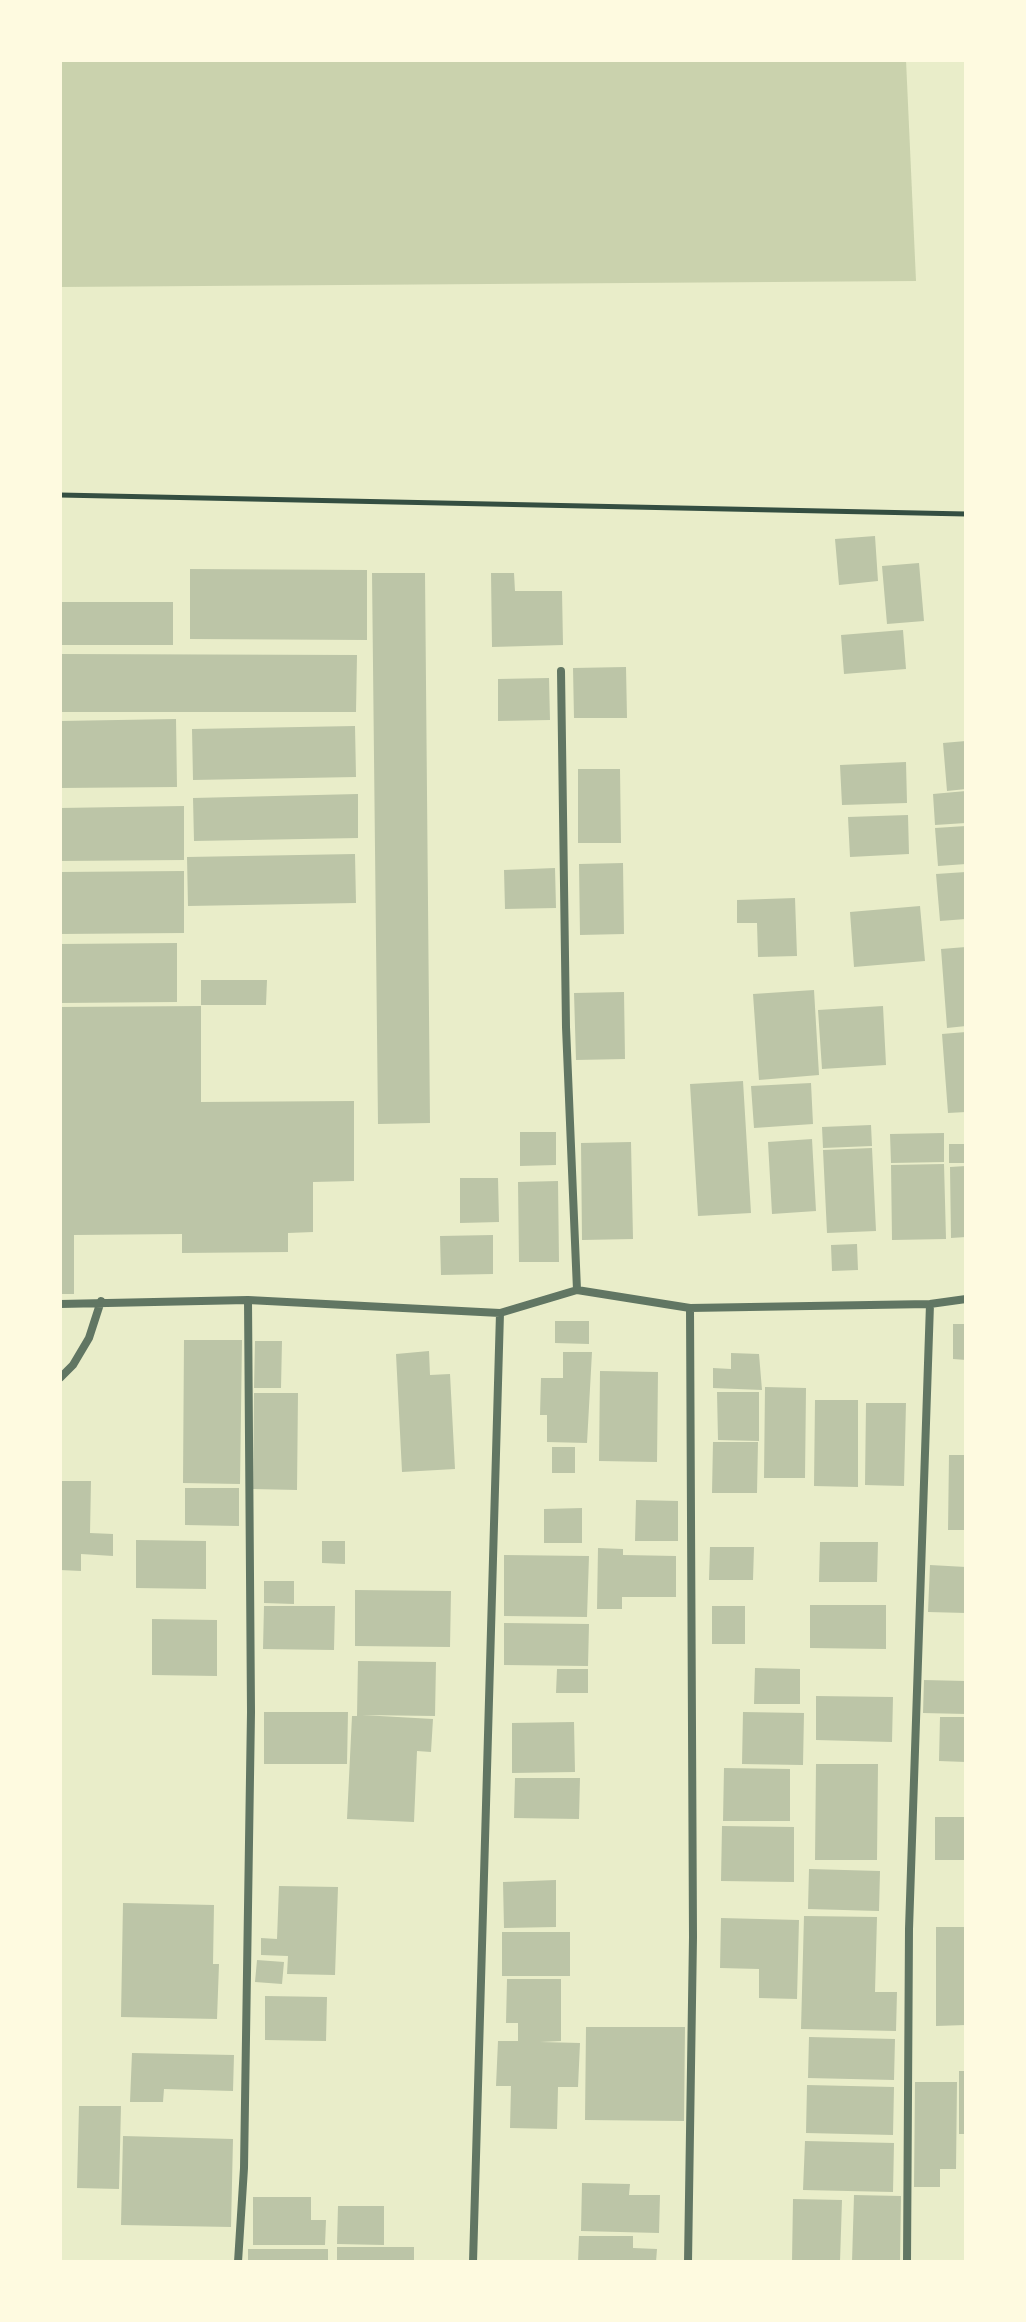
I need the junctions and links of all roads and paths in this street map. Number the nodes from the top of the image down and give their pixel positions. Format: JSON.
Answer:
{"nodes":[{"id":1,"x":60,"y":495,"type":"edge"},
{"id":2,"x":966,"y":514,"type":"edge"},
{"id":3,"x":561,"y":671,"type":"dead end"},
{"id":4,"x":577,"y":1290,"type":"junction"},
{"id":5,"x":966,"y":1299,"type":"edge"},
{"id":6,"x":248,"y":1300,"type":"junction"},
{"id":7,"x":101,"y":1301,"type":"junction"},
{"id":8,"x":60,"y":1304,"type":"edge"},
{"id":9,"x":930,"y":1304,"type":"junction"},
{"id":10,"x":690,"y":1308,"type":"junction"},
{"id":11,"x":500,"y":1313,"type":"junction"},
{"id":12,"x":60,"y":1378,"type":"edge"},
{"id":13,"x":238,"y":2262,"type":"edge"},
{"id":14,"x":473,"y":2262,"type":"edge"},
{"id":15,"x":688,"y":2262,"type":"edge"},
{"id":16,"x":907,"y":2262,"type":"edge"}],
"edges":[{"from":1,"to":2,"type":"path"},
{"from":3,"to":4,"type":"street"},
{"from":4,"to":10,"type":"street"},
{"from":4,"to":11,"type":"street"},
{"from":5,"to":9,"type":"street"},
{"from":6,"to":7,"type":"street"},
{"from":6,"to":11,"type":"street"},
{"from":6,"to":13,"type":"street"},
{"from":7,"to":8,"type":"street"},
{"from":7,"to":12,"type":"street"},
{"from":9,"to":10,"type":"street"},
{"from":9,"to":16,"type":"street"},
{"from":10,"to":15,"type":"street"},
{"from":11,"to":14,"type":"street"}]}
